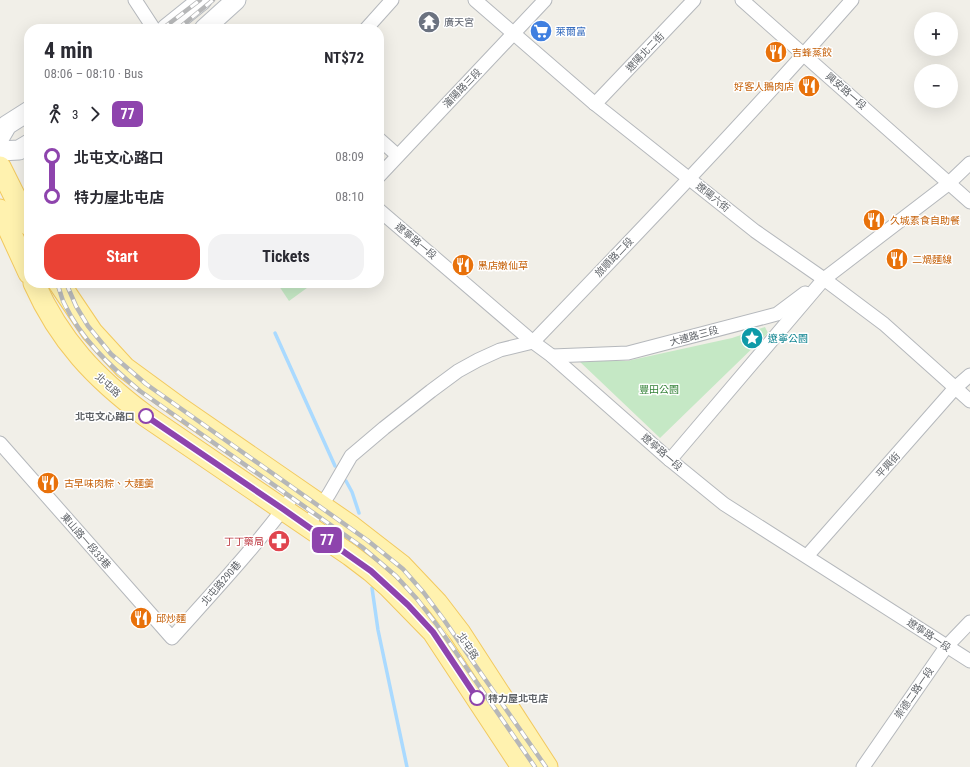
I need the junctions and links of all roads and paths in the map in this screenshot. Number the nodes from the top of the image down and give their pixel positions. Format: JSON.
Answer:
{"nodes":[{"id":1,"x":135,"y":0,"type":"edge"},
{"id":2,"x":202,"y":0,"type":"edge"},
{"id":3,"x":236,"y":0,"type":"edge"},
{"id":4,"x":392,"y":0,"type":"edge"},
{"id":5,"x":475,"y":0,"type":"edge"},
{"id":6,"x":545,"y":0,"type":"edge"},
{"id":7,"x":694,"y":0,"type":"edge"},
{"id":8,"x":742,"y":0,"type":"edge"},
{"id":9,"x":852,"y":0,"type":"edge"},
{"id":10,"x":151,"y":24,"type":"edge"},
{"id":11,"x":172,"y":24,"type":"edge"},
{"id":12,"x":210,"y":24,"type":"edge"},
{"id":13,"x":370,"y":24,"type":"edge"},
{"id":14,"x":514,"y":33,"type":"junction"},
{"id":15,"x":804,"y":55,"type":"junction"},
{"id":16,"x":595,"y":104,"type":"junction"},
{"id":17,"x":24,"y":114,"type":"edge"},
{"id":18,"x":0,"y":137,"type":"edge"},
{"id":19,"x":384,"y":143,"type":"edge"},
{"id":20,"x":24,"y":147,"type":"edge"},
{"id":21,"x":0,"y":151,"type":"edge"},
{"id":22,"x":397,"y":155,"type":"junction"},
{"id":23,"x":970,"y":163,"type":"edge"},
{"id":24,"x":0,"y":167,"type":"edge"},
{"id":25,"x":384,"y":170,"type":"edge"},
{"id":26,"x":690,"y":178,"type":"junction"},
{"id":27,"x":948,"y":184,"type":"junction"},
{"id":28,"x":970,"y":202,"type":"edge"},
{"id":29,"x":0,"y":210,"type":"edge"},
{"id":30,"x":24,"y":214,"type":"edge"},
{"id":31,"x":384,"y":214,"type":"edge"},
{"id":32,"x":24,"y":262,"type":"edge"},
{"id":33,"x":824,"y":279,"type":"junction"},
{"id":34,"x":36,"y":288,"type":"edge"},
{"id":35,"x":62,"y":288,"type":"edge"},
{"id":36,"x":533,"y":342,"type":"junction"},
{"id":37,"x":552,"y":356,"type":"junction"},
{"id":38,"x":970,"y":375,"type":"edge"},
{"id":39,"x":956,"y":388,"type":"junction"},
{"id":40,"x":970,"y":401,"type":"edge"},
{"id":41,"x":0,"y":443,"type":"edge"},
{"id":42,"x":670,"y":460,"type":"junction"},
{"id":43,"x":298,"y":489,"type":"junction"},
{"id":44,"x":321,"y":506,"type":"junction"},
{"id":45,"x":283,"y":509,"type":"junction"},
{"id":46,"x":308,"y":526,"type":"junction"},
{"id":47,"x":807,"y":556,"type":"junction"},
{"id":48,"x":970,"y":622,"type":"edge"},
{"id":49,"x":172,"y":638,"type":"joint"},
{"id":50,"x":946,"y":647,"type":"junction"},
{"id":51,"x":970,"y":661,"type":"edge"},
{"id":52,"x":522,"y":767,"type":"edge"},
{"id":53,"x":547,"y":767,"type":"edge"},
{"id":54,"x":863,"y":767,"type":"edge"}],
"edges":[{"from":1,"to":10,"type":"street"},
{"from":2,"to":11,"type":"main road"},
{"from":3,"to":12,"type":"main road"},
{"from":4,"to":13,"type":"street"},
{"from":5,"to":14,"type":"street","name":"遼陽六街"},
{"from":6,"to":14,"type":"street","name":"瀋陽路三段"},
{"from":7,"to":16,"type":"street","name":"遼陽北二街"},
{"from":8,"to":15,"type":"street","name":"興安路一段"},
{"from":9,"to":15,"type":"street","name":"旅順路二段"},
{"from":14,"to":16,"type":"street","name":"遼陽六街"},
{"from":14,"to":22,"type":"street","name":"瀋陽路三段"},
{"from":15,"to":26,"type":"street","name":"旅順路二段"},
{"from":15,"to":27,"type":"street","name":"興安路一段"},
{"from":16,"to":26,"type":"street","name":"遼陽六街"},
{"from":17,"to":18,"type":"main road"},
{"from":19,"to":22,"type":"street"},
{"from":20,"to":21,"type":"main road"},
{"from":22,"to":25,"type":"street","name":"瀋陽路三段"},
{"from":23,"to":27,"type":"street","name":"大連路三段"},
{"from":24,"to":30,"type":"main road"},
{"from":26,"to":33,"type":"street","name":"遼陽六街"},
{"from":26,"to":36,"type":"street","name":"旅順路二段"},
{"from":27,"to":28,"type":"street","name":"興安路一段"},
{"from":27,"to":33,"type":"street","name":"大連路三段"},
{"from":29,"to":32,"type":"main road"},
{"from":31,"to":36,"type":"street","name":"遼寧路一段"},
{"from":33,"to":37,"type":"street","name":"大連路三段"},
{"from":33,"to":39,"type":"street","name":"遼陽六街"},
{"from":33,"to":42,"type":"street","name":"大連路三段"},
{"from":34,"to":45,"type":"main road","name":"北屯路"},
{"from":35,"to":43,"type":"main road"},
{"from":36,"to":37,"type":"street","name":"遼寧路一段"},
{"from":36,"to":44,"type":"street"},
{"from":37,"to":42,"type":"street","name":"遼寧路一段"},
{"from":38,"to":39,"type":"street","name":"平興街"},
{"from":39,"to":40,"type":"street","name":"遼陽六街"},
{"from":39,"to":47,"type":"street","name":"平興街"},
{"from":41,"to":49,"type":"street","name":"東山路一段33巷"},
{"from":42,"to":47,"type":"street","name":"遼寧路一段"},
{"from":43,"to":44,"type":"main road"},
{"from":43,"to":45,"type":"street","name":"北屯路290巷"},
{"from":44,"to":46,"type":"street"},
{"from":44,"to":53,"type":"main road","name":"北屯路"},
{"from":45,"to":46,"type":"main road","name":"北屯路"},
{"from":45,"to":49,"type":"street","name":"北屯路290巷"},
{"from":46,"to":52,"type":"main road","name":"北屯路"},
{"from":47,"to":50,"type":"street","name":"遼寧路一段"},
{"from":48,"to":50,"type":"street","name":"崇德二路一段"},
{"from":50,"to":51,"type":"street","name":"遼寧路一段"},
{"from":50,"to":54,"type":"street","name":"崇德二路一段"}]}
